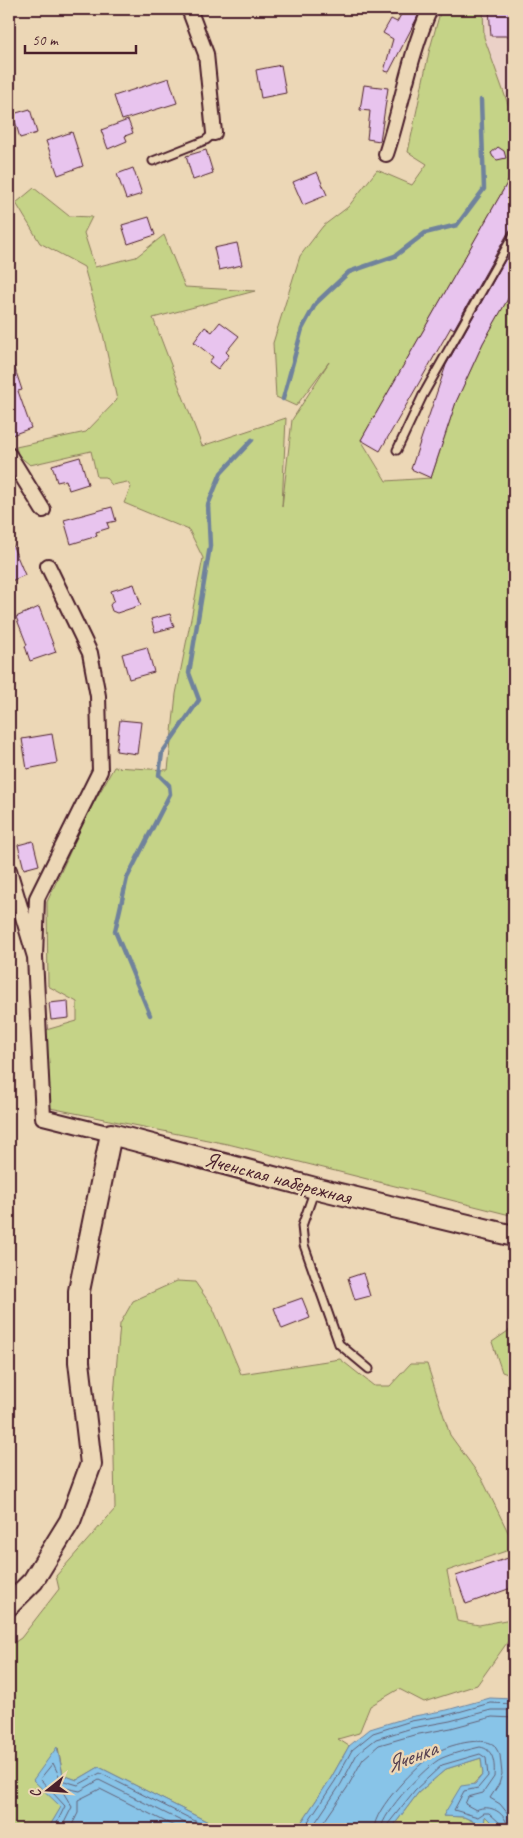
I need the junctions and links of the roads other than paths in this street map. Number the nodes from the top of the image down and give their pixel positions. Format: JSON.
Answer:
{"nodes":[{"id":1,"x":189,"y":9,"type":"edge"},
{"id":2,"x":430,"y":9,"type":"edge"},
{"id":3,"x":214,"y":133,"type":"joint"},
{"id":4,"x":386,"y":154,"type":"dead end"},
{"id":5,"x":153,"y":161,"type":"dead end"},
{"id":6,"x":514,"y":234,"type":"edge"},
{"id":7,"x":397,"y":450,"type":"dead end"},
{"id":8,"x":9,"y":455,"type":"edge"},
{"id":9,"x":43,"y":510,"type":"dead end"},
{"id":10,"x":48,"y":566,"type":"dead end"},
{"id":11,"x":9,"y":870,"type":"edge"},
{"id":12,"x":35,"y":957,"type":"junction"},
{"id":13,"x":111,"y":1134,"type":"junction"},
{"id":14,"x":315,"y":1188,"type":"junction"},
{"id":15,"x":514,"y":1236,"type":"edge"},
{"id":16,"x":369,"y":1369,"type":"dead end"},
{"id":17,"x":9,"y":1605,"type":"edge"}],
"edges":[{"from":1,"to":3,"type":"street"},
{"from":2,"to":4,"type":"street"},
{"from":3,"to":5,"type":"lane"},
{"from":6,"to":7,"type":"lane"},
{"from":8,"to":9,"type":"street"},
{"from":10,"to":12,"type":"street"},
{"from":11,"to":12,"type":"street"},
{"from":12,"to":13,"type":"street","name":"Яченская набережная"},
{"from":13,"to":14,"type":"street","name":"Яченская набережная"},
{"from":13,"to":17,"type":"street"},
{"from":14,"to":15,"type":"street","name":"Яченская набережная"},
{"from":14,"to":16,"type":"lane"}]}
